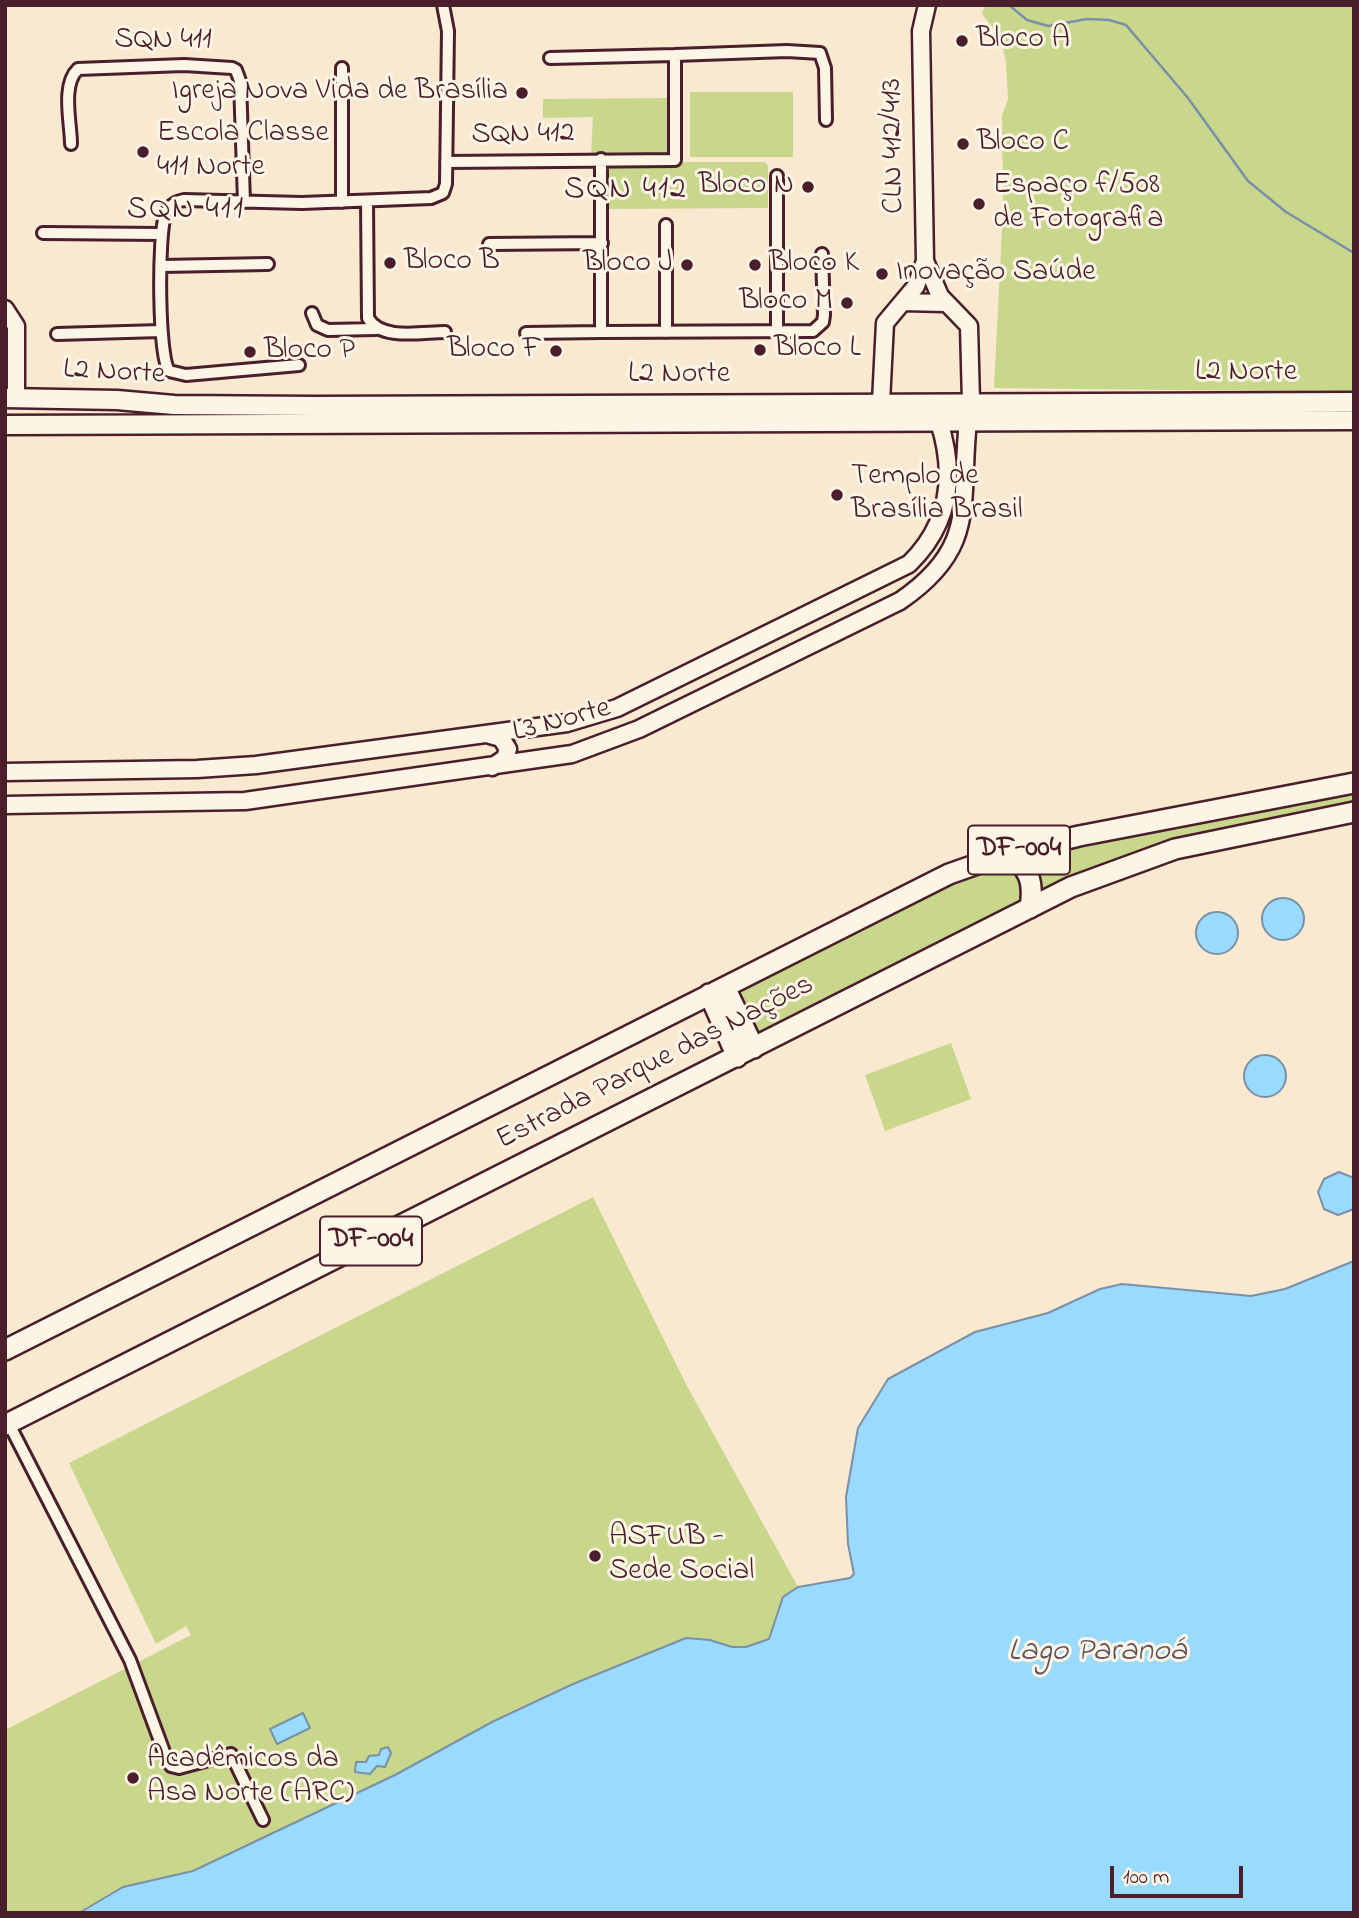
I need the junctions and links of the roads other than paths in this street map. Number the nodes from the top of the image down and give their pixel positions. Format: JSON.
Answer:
{"nodes":[{"id":1,"x":443,"y":5,"type":"edge"},
{"id":2,"x":449,"y":5,"type":"edge"},
{"id":3,"x":915,"y":5,"type":"edge"},
{"id":4,"x":926,"y":5,"type":"edge"},
{"id":5,"x":446,"y":17,"type":"junction"},
{"id":6,"x":921,"y":31,"type":"junction"},
{"id":7,"x":675,"y":55,"type":"junction"},
{"id":8,"x":550,"y":58,"type":"dead end"},
{"id":9,"x":342,"y":68,"type":"dead end"},
{"id":10,"x":826,"y":120,"type":"dead end"},
{"id":11,"x":71,"y":144,"type":"dead end"},
{"id":12,"x":601,"y":159,"type":"junction"},
{"id":13,"x":446,"y":162,"type":"junction"},
{"id":14,"x":776,"y":176,"type":"dead end"},
{"id":15,"x":367,"y":201,"type":"junction"},
{"id":16,"x":244,"y":202,"type":"junction"},
{"id":17,"x":342,"y":202,"type":"junction"},
{"id":18,"x":666,"y":225,"type":"dead end"},
{"id":19,"x":43,"y":233,"type":"dead end"},
{"id":20,"x":161,"y":234,"type":"junction"},
{"id":21,"x":602,"y":243,"type":"junction"},
{"id":22,"x":489,"y":244,"type":"dead end"},
{"id":23,"x":821,"y":254,"type":"dead end"},
{"id":24,"x":925,"y":261,"type":"junction"},
{"id":25,"x":268,"y":264,"type":"dead end"},
{"id":26,"x":162,"y":266,"type":"junction"},
{"id":27,"x":903,"y":302,"type":"junction"},
{"id":28,"x":945,"y":303,"type":"junction"},
{"id":29,"x":5,"y":309,"type":"edge"},
{"id":30,"x":312,"y":313,"type":"dead end"},
{"id":31,"x":376,"y":329,"type":"junction"},
{"id":32,"x":777,"y":330,"type":"junction"},
{"id":33,"x":161,"y":331,"type":"junction"},
{"id":34,"x":445,"y":332,"type":"dead end"},
{"id":35,"x":601,"y":332,"type":"junction"},
{"id":36,"x":666,"y":332,"type":"junction"},
{"id":37,"x":526,"y":333,"type":"dead end"},
{"id":38,"x":57,"y":334,"type":"dead end"},
{"id":39,"x":299,"y":365,"type":"dead end"},
{"id":40,"x":11,"y":398,"type":"edge"},
{"id":41,"x":80,"y":399,"type":"junction"},
{"id":42,"x":881,"y":402,"type":"junction"},
{"id":43,"x":971,"y":402,"type":"junction"},
{"id":44,"x":1354,"y":402,"type":"edge"},
{"id":45,"x":819,"y":403,"type":"junction"},
{"id":46,"x":398,"y":414,"type":"junction"},
{"id":47,"x":1354,"y":420,"type":"edge"},
{"id":48,"x":968,"y":421,"type":"junction"},
{"id":49,"x":939,"y":422,"type":"junction"},
{"id":50,"x":77,"y":423,"type":"junction"},
{"id":51,"x":819,"y":423,"type":"junction"},
{"id":52,"x":5,"y":425,"type":"edge"},
{"id":53,"x":490,"y":735,"type":"junction"},
{"id":54,"x":490,"y":768,"type":"junction"},
{"id":55,"x":5,"y":772,"type":"edge"},
{"id":56,"x":1354,"y":783,"type":"edge"},
{"id":57,"x":5,"y":805,"type":"edge"},
{"id":58,"x":1354,"y":812,"type":"edge"},
{"id":59,"x":1006,"y":854,"type":"junction"},
{"id":60,"x":1030,"y":908,"type":"junction"},
{"id":61,"x":717,"y":990,"type":"junction"},
{"id":62,"x":745,"y":1053,"type":"junction"},
{"id":63,"x":5,"y":1350,"type":"edge"},
{"id":64,"x":7,"y":1425,"type":"edge"},
{"id":65,"x":263,"y":1820,"type":"dead end"}],
"edges":[{"from":1,"to":5,"type":"street"},
{"from":2,"to":5,"type":"street"},
{"from":3,"to":6,"type":"main road","name":"CLN 412/413"},
{"from":4,"to":6,"type":"main road","name":"CLN 412/413"},
{"from":5,"to":13,"type":"street"},
{"from":6,"to":24,"type":"main road","name":"CLN 412/413"},
{"from":7,"to":8,"type":"street"},
{"from":7,"to":10,"type":"street"},
{"from":7,"to":12,"type":"street","name":"SQN 412"},
{"from":9,"to":17,"type":"street"},
{"from":11,"to":16,"type":"street","name":"SQN 411"},
{"from":12,"to":13,"type":"street","name":"SQN 412"},
{"from":12,"to":21,"type":"street","name":"SQN 412"},
{"from":13,"to":15,"type":"street"},
{"from":14,"to":32,"type":"street"},
{"from":15,"to":17,"type":"street"},
{"from":15,"to":31,"type":"street"},
{"from":16,"to":17,"type":"street"},
{"from":16,"to":20,"type":"street"},
{"from":18,"to":36,"type":"street"},
{"from":19,"to":20,"type":"street"},
{"from":20,"to":26,"type":"street"},
{"from":21,"to":22,"type":"street"},
{"from":21,"to":35,"type":"street","name":"SQN 412"},
{"from":23,"to":32,"type":"street"},
{"from":24,"to":27,"type":"main road"},
{"from":24,"to":28,"type":"main road"},
{"from":25,"to":26,"type":"street"},
{"from":26,"to":33,"type":"street"},
{"from":27,"to":28,"type":"main road"},
{"from":27,"to":42,"type":"main road"},
{"from":28,"to":43,"type":"main road"},
{"from":29,"to":40,"type":"main road"},
{"from":30,"to":31,"type":"street"},
{"from":31,"to":34,"type":"street"},
{"from":32,"to":36,"type":"street"},
{"from":33,"to":38,"type":"street"},
{"from":33,"to":39,"type":"street"},
{"from":35,"to":36,"type":"street"},
{"from":35,"to":37,"type":"street"},
{"from":40,"to":41,"type":"main road","name":"L2 Norte"},
{"from":41,"to":46,"type":"main road","name":"L2 Norte"},
{"from":41,"to":50,"type":"main road"},
{"from":42,"to":43,"type":"main road","name":"L2 Norte"},
{"from":42,"to":45,"type":"main road","name":"L2 Norte"},
{"from":43,"to":44,"type":"main road","name":"L2 Norte"},
{"from":45,"to":46,"type":"main road","name":"L2 Norte"},
{"from":45,"to":51,"type":"main road"},
{"from":46,"to":50,"type":"main road","name":"L2 Norte"},
{"from":46,"to":51,"type":"main road","name":"L2 Norte"},
{"from":47,"to":48,"type":"main road","name":"L2 Norte"},
{"from":48,"to":49,"type":"main road","name":"L2 Norte"},
{"from":48,"to":54,"type":"main road","name":"L3 Norte"},
{"from":49,"to":51,"type":"main road","name":"L2 Norte"},
{"from":49,"to":53,"type":"main road","name":"L3 Norte"},
{"from":50,"to":52,"type":"main road","name":"L2 Norte"},
{"from":53,"to":54,"type":"main road"},
{"from":53,"to":55,"type":"main road","name":"L3 Norte"},
{"from":54,"to":57,"type":"main road","name":"L3 Norte"},
{"from":56,"to":59,"type":"highway","name":"Estrada Parque das Nações","number":"DF-004"},
{"from":58,"to":60,"type":"highway","name":"Estrada Parque das Nações","number":"DF-004"},
{"from":59,"to":60,"type":"highway"},
{"from":59,"to":61,"type":"highway","name":"Estrada Parque das Nações","number":"DF-004"},
{"from":60,"to":62,"type":"highway","name":"Estrada Parque das Nações","number":"DF-004"},
{"from":61,"to":62,"type":"highway"},
{"from":61,"to":63,"type":"highway","name":"Estrada Parque das Nações","number":"DF-004"},
{"from":62,"to":64,"type":"highway","name":"Estrada Parque das Nações","number":"DF-004"},
{"from":64,"to":65,"type":"street"}]}
